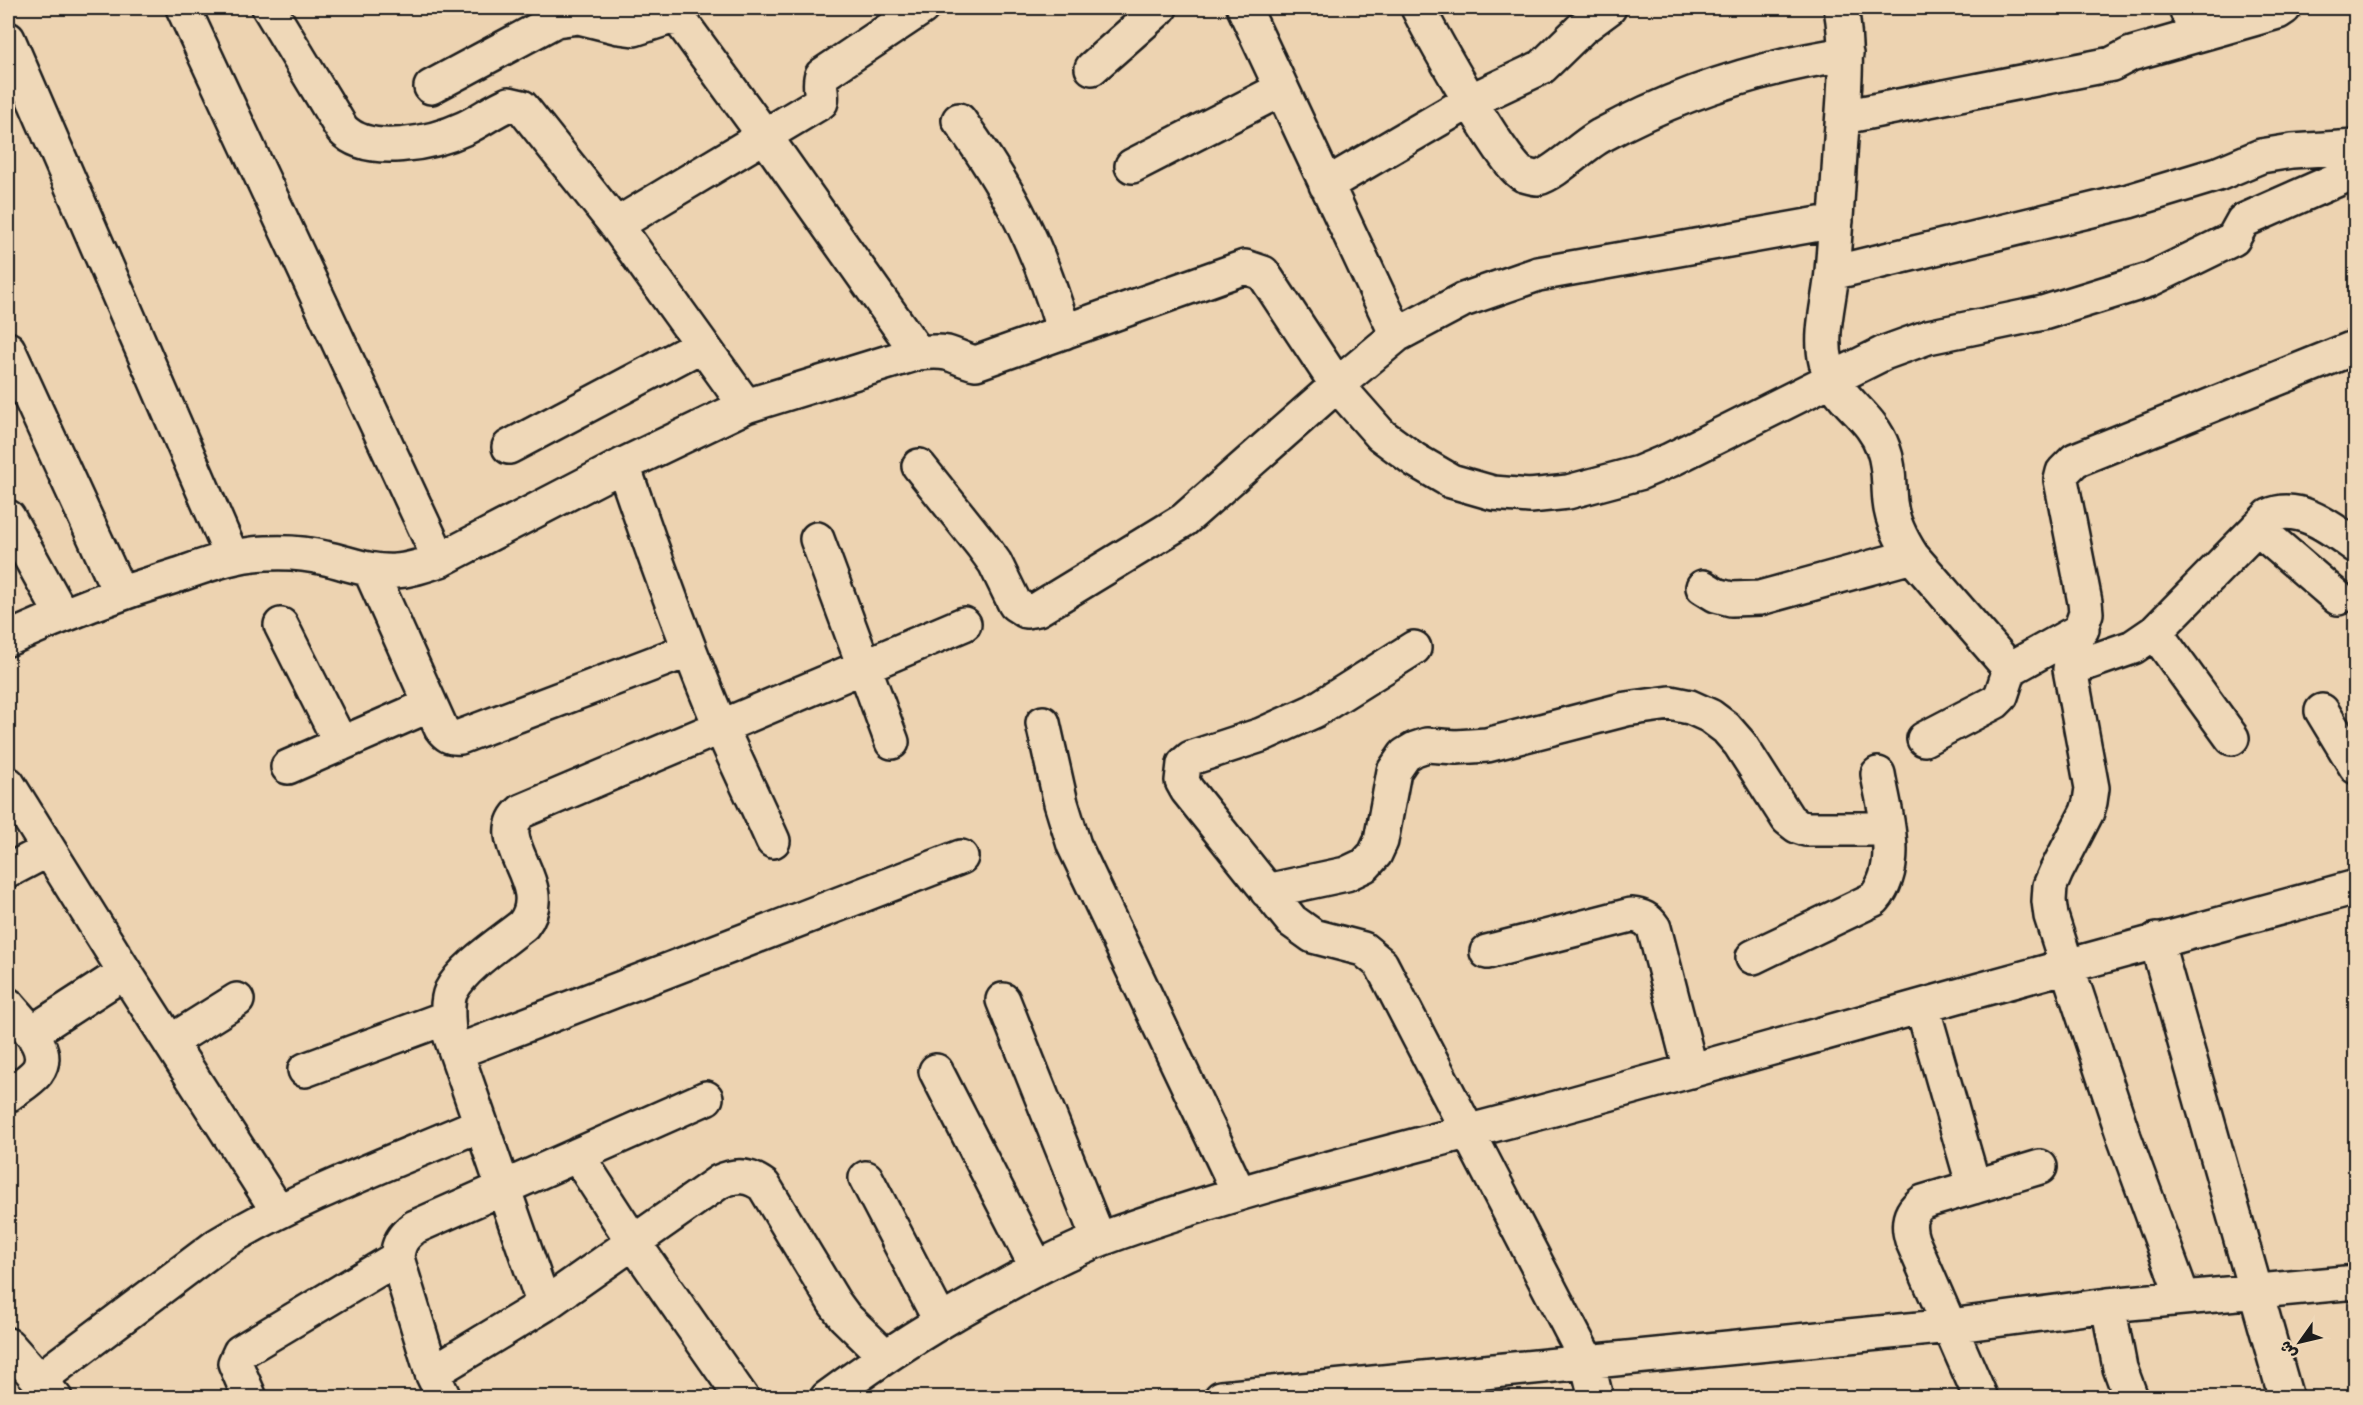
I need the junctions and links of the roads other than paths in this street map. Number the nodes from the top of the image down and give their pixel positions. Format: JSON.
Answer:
{"nodes":[{"id":1,"x":183,"y":8,"type":"edge"},
{"id":2,"x":269,"y":8,"type":"edge"},
{"id":3,"x":922,"y":8,"type":"edge"},
{"id":4,"x":1160,"y":8,"type":"edge"},
{"id":5,"x":1244,"y":8,"type":"edge"},
{"id":6,"x":1610,"y":8,"type":"edge"},
{"id":7,"x":1841,"y":8,"type":"edge"},
{"id":8,"x":2284,"y":8,"type":"edge"},
{"id":9,"x":1424,"y":11,"type":"edge"},
{"id":10,"x":2191,"y":21,"type":"edge"},
{"id":11,"x":8,"y":39,"type":"edge"},
{"id":12,"x":1846,"y":54,"type":"junction"},
{"id":13,"x":1092,"y":68,"type":"dead end"},
{"id":14,"x":432,"y":87,"type":"dead end"},
{"id":15,"x":1282,"y":89,"type":"junction"},
{"id":16,"x":1470,"y":101,"type":"junction"},
{"id":17,"x":1843,"y":117,"type":"junction"},
{"id":18,"x":959,"y":120,"type":"dead end"},
{"id":19,"x":764,"y":135,"type":"junction"},
{"id":20,"x":2355,"y":147,"type":"edge"},
{"id":21,"x":1132,"y":166,"type":"dead end"},
{"id":22,"x":2355,"y":168,"type":"edge"},
{"id":23,"x":1326,"y":185,"type":"junction"},
{"id":24,"x":1836,"y":221,"type":"junction"},
{"id":25,"x":616,"y":225,"type":"junction"},
{"id":26,"x":1832,"y":273,"type":"junction"},
{"id":27,"x":1064,"y":332,"type":"junction"},
{"id":28,"x":1398,"y":335,"type":"junction"},
{"id":29,"x":702,"y":345,"type":"junction"},
{"id":30,"x":2355,"y":347,"type":"edge"},
{"id":31,"x":8,"y":349,"type":"edge"},
{"id":32,"x":918,"y":353,"type":"junction"},
{"id":33,"x":1832,"y":379,"type":"junction"},
{"id":34,"x":1337,"y":384,"type":"junction"},
{"id":35,"x":746,"y":406,"type":"junction"},
{"id":36,"x":509,"y":447,"type":"dead end"},
{"id":37,"x":623,"y":465,"type":"junction"},
{"id":38,"x":919,"y":466,"type":"dead end"},
{"id":39,"x":8,"y":517,"type":"edge"},
{"id":40,"x":2257,"y":528,"type":"junction"},
{"id":41,"x":817,"y":539,"type":"dead end"},
{"id":42,"x":2355,"y":546,"type":"edge"},
{"id":43,"x":1912,"y":556,"type":"junction"},
{"id":44,"x":232,"y":557,"type":"junction"},
{"id":45,"x":440,"y":560,"type":"junction"},
{"id":46,"x":370,"y":570,"type":"junction"},
{"id":47,"x":1703,"y":587,"type":"dead end"},
{"id":48,"x":120,"y":593,"type":"junction"},
{"id":49,"x":2338,"y":598,"type":"dead end"},
{"id":50,"x":62,"y":615,"type":"junction"},
{"id":51,"x":964,"y":624,"type":"dead end"},
{"id":52,"x":281,"y":625,"type":"dead end"},
{"id":53,"x":2082,"y":629,"type":"junction"},
{"id":54,"x":2155,"y":632,"type":"junction"},
{"id":55,"x":8,"y":639,"type":"edge"},
{"id":56,"x":1414,"y":648,"type":"dead end"},
{"id":57,"x":689,"y":650,"type":"junction"},
{"id":58,"x":864,"y":667,"type":"junction"},
{"id":59,"x":2010,"y":669,"type":"junction"},
{"id":60,"x":2070,"y":669,"type":"junction"},
{"id":61,"x":430,"y":705,"type":"junction"},
{"id":62,"x":2322,"y":711,"type":"dead end"},
{"id":63,"x":1043,"y":723,"type":"dead end"},
{"id":64,"x":721,"y":727,"type":"junction"},
{"id":65,"x":2232,"y":738,"type":"dead end"},
{"id":66,"x":1924,"y":739,"type":"dead end"},
{"id":67,"x":892,"y":742,"type":"dead end"},
{"id":68,"x":340,"y":744,"type":"junction"},
{"id":69,"x":288,"y":767,"type":"dead end"},
{"id":70,"x":2355,"y":767,"type":"edge"},
{"id":71,"x":1878,"y":774,"type":"dead end"},
{"id":72,"x":8,"y":784,"type":"edge"},
{"id":73,"x":1887,"y":829,"type":"junction"},
{"id":74,"x":773,"y":842,"type":"dead end"},
{"id":75,"x":48,"y":850,"type":"junction"},
{"id":76,"x":961,"y":856,"type":"dead end"},
{"id":77,"x":8,"y":872,"type":"edge"},
{"id":78,"x":2355,"y":887,"type":"edge"},
{"id":79,"x":1267,"y":891,"type":"junction"},
{"id":80,"x":2156,"y":940,"type":"junction"},
{"id":81,"x":1486,"y":952,"type":"dead end"},
{"id":82,"x":1753,"y":957,"type":"dead end"},
{"id":83,"x":2067,"y":966,"type":"junction"},
{"id":84,"x":124,"y":972,"type":"junction"},
{"id":85,"x":237,"y":1000,"type":"dead end"},
{"id":86,"x":1003,"y":1000,"type":"dead end"},
{"id":87,"x":8,"y":1005,"type":"edge"},
{"id":88,"x":1922,"y":1006,"type":"junction"},
{"id":89,"x":448,"y":1017,"type":"junction"},
{"id":90,"x":31,"y":1033,"type":"junction"},
{"id":91,"x":170,"y":1042,"type":"junction"},
{"id":92,"x":456,"y":1052,"type":"junction"},
{"id":93,"x":305,"y":1070,"type":"dead end"},
{"id":94,"x":936,"y":1071,"type":"dead end"},
{"id":95,"x":1691,"y":1071,"type":"junction"},
{"id":96,"x":8,"y":1095,"type":"edge"},
{"id":97,"x":706,"y":1098,"type":"dead end"},
{"id":98,"x":481,"y":1124,"type":"junction"},
{"id":99,"x":1468,"y":1133,"type":"junction"},
{"id":100,"x":577,"y":1155,"type":"junction"},
{"id":101,"x":2040,"y":1167,"type":"dead end"},
{"id":102,"x":866,"y":1178,"type":"dead end"},
{"id":103,"x":1974,"y":1187,"type":"junction"},
{"id":104,"x":503,"y":1188,"type":"junction"},
{"id":105,"x":1239,"y":1193,"type":"junction"},
{"id":106,"x":278,"y":1211,"type":"junction"},
{"id":107,"x":1099,"y":1240,"type":"junction"},
{"id":108,"x":634,"y":1243,"type":"junction"},
{"id":109,"x":397,"y":1258,"type":"junction"},
{"id":110,"x":1037,"y":1268,"type":"junction"},
{"id":111,"x":2353,"y":1290,"type":"edge"},
{"id":112,"x":2257,"y":1291,"type":"junction"},
{"id":113,"x":2183,"y":1298,"type":"junction"},
{"id":114,"x":544,"y":1305,"type":"junction"},
{"id":115,"x":2108,"y":1305,"type":"junction"},
{"id":116,"x":940,"y":1320,"type":"junction"},
{"id":117,"x":1950,"y":1326,"type":"junction"},
{"id":118,"x":8,"y":1345,"type":"edge"},
{"id":119,"x":885,"y":1356,"type":"junction"},
{"id":120,"x":1587,"y":1361,"type":"junction"},
{"id":121,"x":438,"y":1385,"type":"edge"},
{"id":122,"x":47,"y":1388,"type":"edge"},
{"id":123,"x":1316,"y":1394,"type":"edge"},
{"id":124,"x":828,"y":1397,"type":"edge"},
{"id":125,"x":250,"y":1398,"type":"edge"},
{"id":126,"x":742,"y":1398,"type":"edge"},
{"id":127,"x":1221,"y":1398,"type":"edge"},
{"id":128,"x":1596,"y":1398,"type":"edge"},
{"id":129,"x":1981,"y":1398,"type":"edge"},
{"id":130,"x":2130,"y":1398,"type":"edge"},
{"id":131,"x":2286,"y":1398,"type":"edge"}],
"edges":[{"from":1,"to":45,"type":"street"},
{"from":2,"to":25,"type":"street"},
{"from":3,"to":19,"type":"street"},
{"from":4,"to":13,"type":"street"},
{"from":5,"to":15,"type":"street"},
{"from":6,"to":16,"type":"street"},
{"from":7,"to":12,"type":"street"},
{"from":8,"to":10,"type":"street"},
{"from":9,"to":16,"type":"street"},
{"from":10,"to":17,"type":"street"},
{"from":11,"to":44,"type":"street"},
{"from":12,"to":16,"type":"street"},
{"from":12,"to":17,"type":"street"},
{"from":14,"to":19,"type":"street"},
{"from":15,"to":21,"type":"street"},
{"from":15,"to":23,"type":"street"},
{"from":16,"to":23,"type":"street"},
{"from":17,"to":24,"type":"street"},
{"from":18,"to":27,"type":"street"},
{"from":19,"to":25,"type":"street"},
{"from":19,"to":32,"type":"street"},
{"from":20,"to":26,"type":"street"},
{"from":22,"to":33,"type":"street"},
{"from":23,"to":28,"type":"street"},
{"from":24,"to":26,"type":"street"},
{"from":24,"to":28,"type":"street"},
{"from":25,"to":29,"type":"street"},
{"from":26,"to":33,"type":"street"},
{"from":27,"to":32,"type":"street"},
{"from":27,"to":34,"type":"street"},
{"from":28,"to":34,"type":"street"},
{"from":29,"to":35,"type":"street"},
{"from":29,"to":36,"type":"street"},
{"from":30,"to":53,"type":"street"},
{"from":31,"to":48,"type":"street"},
{"from":32,"to":35,"type":"street"},
{"from":33,"to":34,"type":"street"},
{"from":33,"to":43,"type":"street"},
{"from":34,"to":38,"type":"street"},
{"from":35,"to":37,"type":"street"},
{"from":37,"to":45,"type":"street"},
{"from":37,"to":57,"type":"street"},
{"from":39,"to":50,"type":"street"},
{"from":40,"to":42,"type":"street"},
{"from":40,"to":49,"type":"street"},
{"from":40,"to":54,"type":"street"},
{"from":41,"to":58,"type":"street"},
{"from":43,"to":47,"type":"street"},
{"from":43,"to":59,"type":"street"},
{"from":44,"to":46,"type":"street"},
{"from":44,"to":48,"type":"street"},
{"from":45,"to":46,"type":"street"},
{"from":46,"to":61,"type":"street"},
{"from":48,"to":50,"type":"street"},
{"from":50,"to":55,"type":"street"},
{"from":51,"to":58,"type":"street"},
{"from":52,"to":68,"type":"street"},
{"from":53,"to":59,"type":"street"},
{"from":53,"to":60,"type":"street"},
{"from":54,"to":60,"type":"street"},
{"from":54,"to":65,"type":"street"},
{"from":56,"to":79,"type":"street"},
{"from":57,"to":61,"type":"street"},
{"from":57,"to":64,"type":"street"},
{"from":58,"to":64,"type":"street"},
{"from":58,"to":67,"type":"street"},
{"from":59,"to":66,"type":"street"},
{"from":60,"to":83,"type":"street"},
{"from":61,"to":68,"type":"street"},
{"from":62,"to":70,"type":"street"},
{"from":63,"to":105,"type":"street"},
{"from":64,"to":74,"type":"street"},
{"from":64,"to":89,"type":"street"},
{"from":68,"to":69,"type":"street"},
{"from":71,"to":73,"type":"street"},
{"from":72,"to":75,"type":"street"},
{"from":73,"to":79,"type":"street"},
{"from":73,"to":82,"type":"street"},
{"from":75,"to":77,"type":"street"},
{"from":75,"to":84,"type":"street"},
{"from":76,"to":92,"type":"street"},
{"from":78,"to":80,"type":"street"},
{"from":79,"to":99,"type":"street"},
{"from":80,"to":83,"type":"street"},
{"from":80,"to":112,"type":"street"},
{"from":81,"to":95,"type":"street"},
{"from":83,"to":88,"type":"street"},
{"from":83,"to":113,"type":"street"},
{"from":84,"to":90,"type":"street"},
{"from":84,"to":91,"type":"street"},
{"from":85,"to":91,"type":"street"},
{"from":86,"to":107,"type":"street"},
{"from":87,"to":90,"type":"street"},
{"from":88,"to":95,"type":"street"},
{"from":88,"to":103,"type":"street"},
{"from":89,"to":92,"type":"street"},
{"from":89,"to":93,"type":"street"},
{"from":90,"to":96,"type":"street"},
{"from":91,"to":106,"type":"street"},
{"from":92,"to":98,"type":"street"},
{"from":94,"to":110,"type":"street"},
{"from":95,"to":99,"type":"street"},
{"from":97,"to":100,"type":"street"},
{"from":98,"to":104,"type":"street"},
{"from":98,"to":106,"type":"street"},
{"from":99,"to":105,"type":"street"},
{"from":99,"to":120,"type":"street"},
{"from":100,"to":104,"type":"street"},
{"from":100,"to":108,"type":"street"},
{"from":101,"to":103,"type":"street"},
{"from":102,"to":116,"type":"street"},
{"from":103,"to":117,"type":"street"},
{"from":104,"to":109,"type":"street"},
{"from":104,"to":114,"type":"street"},
{"from":105,"to":107,"type":"street"},
{"from":106,"to":122,"type":"street"},
{"from":107,"to":110,"type":"street"},
{"from":108,"to":114,"type":"street"},
{"from":108,"to":119,"type":"street"},
{"from":108,"to":126,"type":"street"},
{"from":109,"to":121,"type":"street"},
{"from":109,"to":125,"type":"street"},
{"from":110,"to":116,"type":"street"},
{"from":111,"to":112,"type":"street"},
{"from":112,"to":113,"type":"street"},
{"from":112,"to":131,"type":"street"},
{"from":113,"to":115,"type":"street"},
{"from":114,"to":121,"type":"street"},
{"from":115,"to":117,"type":"street"},
{"from":115,"to":130,"type":"street"},
{"from":116,"to":119,"type":"street"},
{"from":117,"to":120,"type":"street"},
{"from":117,"to":129,"type":"street"},
{"from":118,"to":122,"type":"street"},
{"from":119,"to":124,"type":"street"},
{"from":120,"to":123,"type":"street"},
{"from":120,"to":128,"type":"street"},
{"from":123,"to":127,"type":"street"}]}
